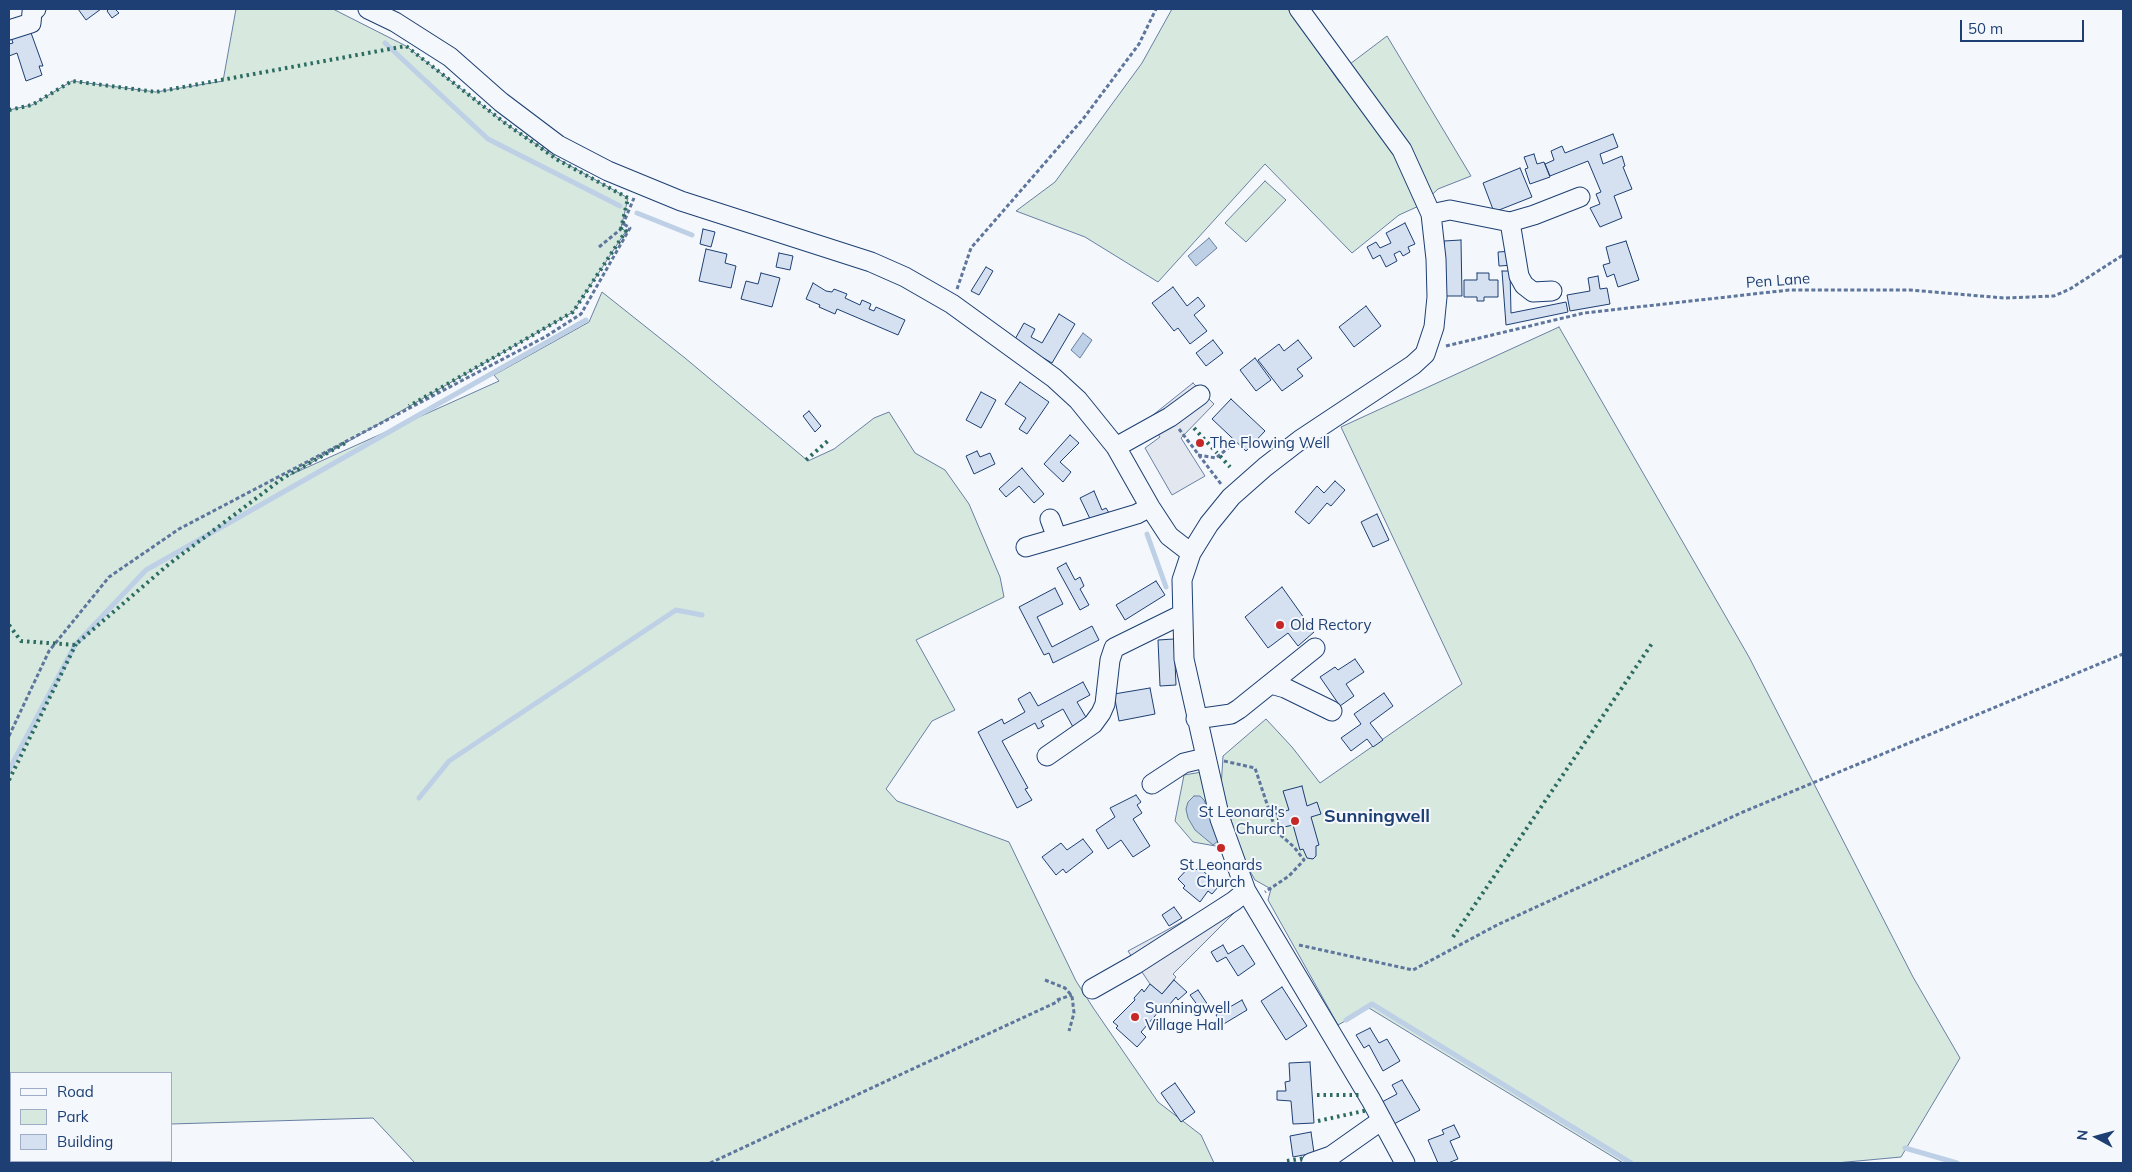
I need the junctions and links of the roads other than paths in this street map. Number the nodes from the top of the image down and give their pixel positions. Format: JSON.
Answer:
{"nodes":[{"id":1,"x":36,"y":9,"type":"edge"},
{"id":2,"x":368,"y":9,"type":"edge"},
{"id":3,"x":1299,"y":9,"type":"edge"},
{"id":4,"x":9,"y":30,"type":"edge"},
{"id":5,"x":1580,"y":197,"type":"dead end"},
{"id":6,"x":1430,"y":214,"type":"junction"},
{"id":7,"x":1510,"y":222,"type":"junction"},
{"id":8,"x":1552,"y":291,"type":"dead end"},
{"id":9,"x":1200,"y":395,"type":"dead end"},
{"id":10,"x":1116,"y":447,"type":"junction"},
{"id":11,"x":1150,"y":507,"type":"junction"},
{"id":12,"x":1050,"y":520,"type":"dead end"},
{"id":13,"x":1056,"y":538,"type":"junction"},
{"id":14,"x":1026,"y":547,"type":"dead end"},
{"id":15,"x":1191,"y":553,"type":"junction"},
{"id":16,"x":1181,"y":614,"type":"junction"},
{"id":17,"x":1315,"y":648,"type":"dead end"},
{"id":18,"x":1271,"y":684,"type":"junction"},
{"id":19,"x":1332,"y":711,"type":"dead end"},
{"id":20,"x":1196,"y":719,"type":"junction"},
{"id":21,"x":1047,"y":756,"type":"dead end"},
{"id":22,"x":1206,"y":762,"type":"junction"},
{"id":23,"x":1152,"y":784,"type":"dead end"},
{"id":24,"x":1249,"y":896,"type":"junction"},
{"id":25,"x":1085,"y":991,"type":"road end"},
{"id":26,"x":1382,"y":1120,"type":"junction"},
{"id":27,"x":1310,"y":1163,"type":"edge"},
{"id":28,"x":1405,"y":1163,"type":"edge"}],
"edges":[{"from":1,"to":4,"type":"street"},
{"from":2,"to":10,"type":"street"},
{"from":3,"to":6,"type":"street"},
{"from":5,"to":7,"type":"street"},
{"from":6,"to":7,"type":"street"},
{"from":6,"to":15,"type":"street"},
{"from":7,"to":8,"type":"street"},
{"from":9,"to":10,"type":"street"},
{"from":10,"to":11,"type":"street"},
{"from":11,"to":13,"type":"street"},
{"from":11,"to":15,"type":"street"},
{"from":12,"to":13,"type":"street"},
{"from":13,"to":14,"type":"street"},
{"from":15,"to":16,"type":"street"},
{"from":16,"to":20,"type":"street"},
{"from":16,"to":21,"type":"street"},
{"from":17,"to":18,"type":"street"},
{"from":18,"to":19,"type":"street"},
{"from":18,"to":20,"type":"street"},
{"from":20,"to":22,"type":"street"},
{"from":22,"to":23,"type":"street"},
{"from":22,"to":24,"type":"street"},
{"from":24,"to":25,"type":"street"},
{"from":24,"to":26,"type":"street"},
{"from":26,"to":27,"type":"street"},
{"from":26,"to":28,"type":"street"}]}
